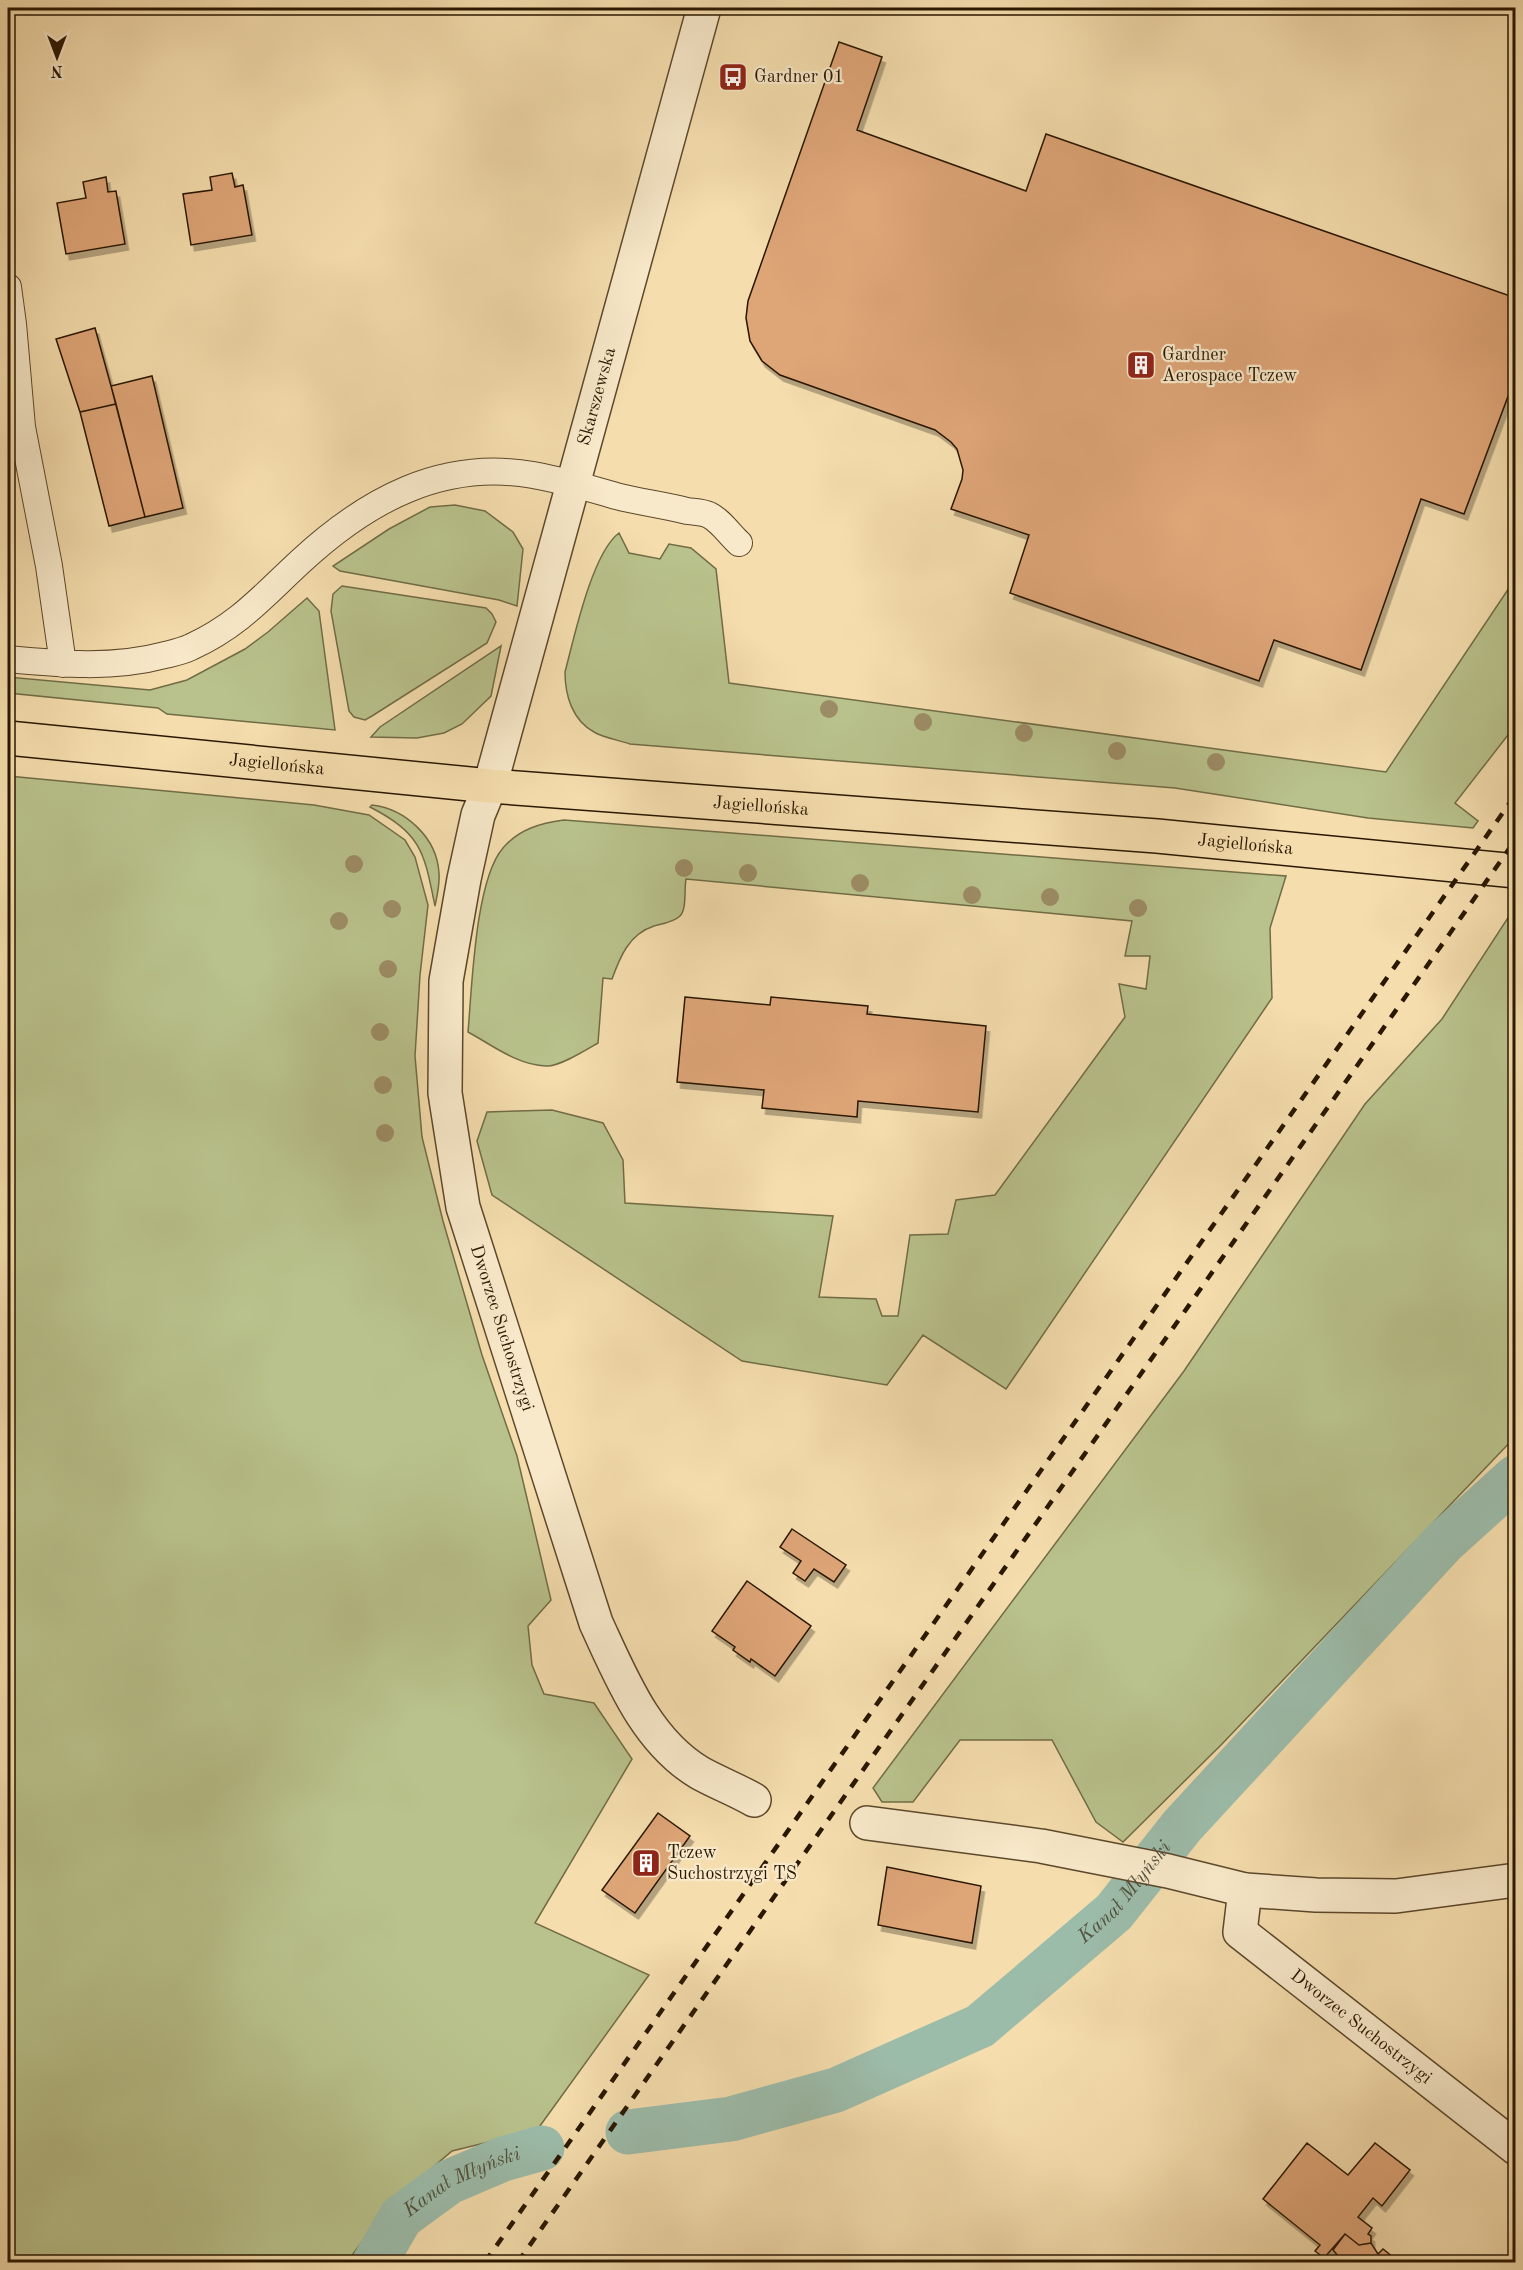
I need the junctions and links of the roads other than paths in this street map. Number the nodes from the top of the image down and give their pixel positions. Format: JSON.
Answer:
{"nodes":[{"id":1,"x":704,"y":8,"type":"edge"},
{"id":2,"x":8,"y":287,"type":"edge"},
{"id":3,"x":574,"y":484,"type":"junction"},
{"id":4,"x":739,"y":543,"type":"dead end"},
{"id":5,"x":8,"y":659,"type":"edge"},
{"id":6,"x":63,"y":664,"type":"junction"},
{"id":7,"x":8,"y":738,"type":"edge"},
{"id":8,"x":490,"y":786,"type":"junction"},
{"id":9,"x":1515,"y":871,"type":"edge"},
{"id":10,"x":754,"y":1800,"type":"dead end"},
{"id":11,"x":867,"y":1823,"type":"dead end"},
{"id":12,"x":1515,"y":1880,"type":"edge"},
{"id":13,"x":1245,"y":1890,"type":"junction"},
{"id":14,"x":1515,"y":2148,"type":"edge"}],
"edges":[{"from":1,"to":3,"type":"street","name":"Skarszewska"},
{"from":2,"to":6,"type":"lane"},
{"from":3,"to":4,"type":"lane"},
{"from":3,"to":6,"type":"lane"},
{"from":3,"to":8,"type":"street","name":"Skarszewska"},
{"from":5,"to":6,"type":"lane"},
{"from":7,"to":8,"type":"main road","name":"Jagiellońska"},
{"from":8,"to":9,"type":"main road","name":"Jagiellońska"},
{"from":8,"to":10,"type":"street","name":"Dworzec Suchostrzygi"},
{"from":11,"to":13,"type":"street"},
{"from":12,"to":13,"type":"street"},
{"from":13,"to":14,"type":"street","name":"Dworzec Suchostrzygi"}]}
